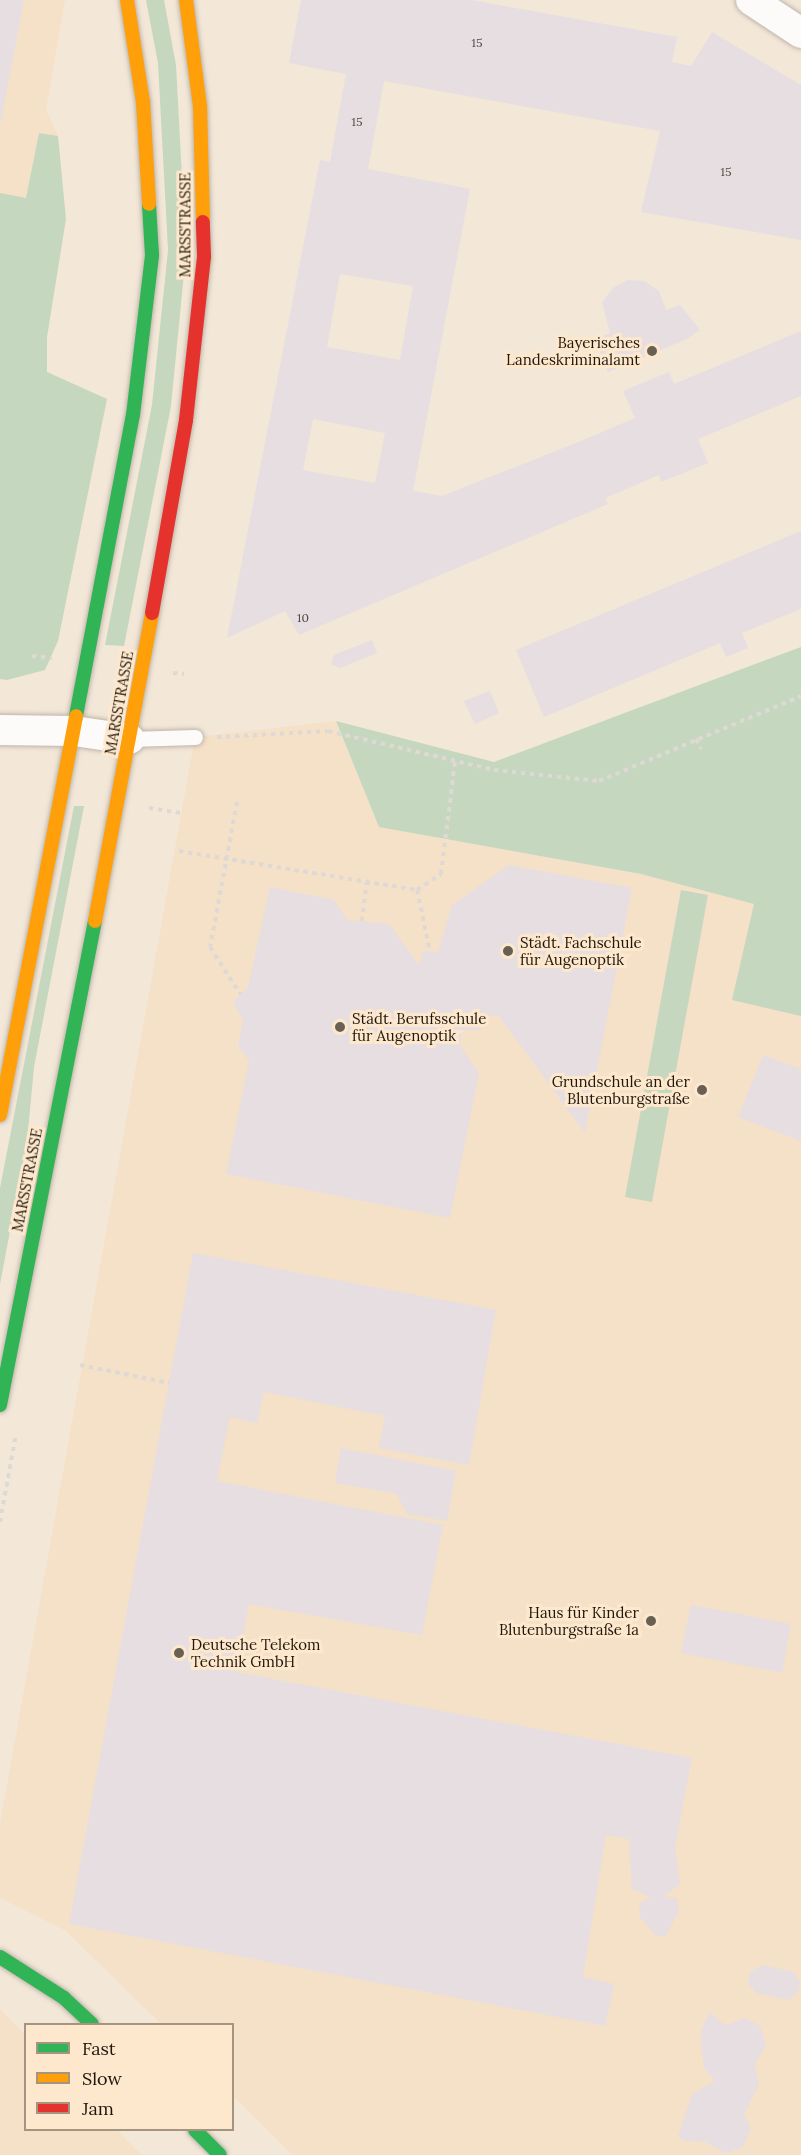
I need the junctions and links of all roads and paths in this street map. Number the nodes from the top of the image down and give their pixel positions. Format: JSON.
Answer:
{"nodes":[{"id":1,"x":127,"y":0,"type":"edge"},
{"id":2,"x":186,"y":0,"type":"edge"},
{"id":3,"x":751,"y":0,"type":"edge"},
{"id":4,"x":801,"y":33,"type":"edge"},
{"id":5,"x":801,"y":696,"type":"edge"},
{"id":6,"x":0,"y":730,"type":"edge"},
{"id":7,"x":74,"y":731,"type":"junction"},
{"id":8,"x":195,"y":737,"type":"joint"},
{"id":9,"x":129,"y":739,"type":"junction"},
{"id":10,"x":696,"y":739,"type":"junction"},
{"id":11,"x":701,"y":749,"type":"dead end"},
{"id":12,"x":455,"y":762,"type":"junction"},
{"id":13,"x":237,"y":802,"type":"dead end"},
{"id":14,"x":146,"y":808,"type":"dead end"},
{"id":15,"x":185,"y":814,"type":"dead end"},
{"id":16,"x":178,"y":851,"type":"dead end"},
{"id":17,"x":225,"y":858,"type":"junction"},
{"id":18,"x":367,"y":882,"type":"junction"},
{"id":19,"x":417,"y":890,"type":"junction"},
{"id":20,"x":362,"y":921,"type":"dead end"},
{"id":21,"x":430,"y":951,"type":"dead end"},
{"id":22,"x":240,"y":994,"type":"dead end"},
{"id":23,"x":0,"y":1115,"type":"edge"},
{"id":24,"x":80,"y":1365,"type":"dead end"},
{"id":25,"x":169,"y":1383,"type":"dead end"},
{"id":26,"x":0,"y":1405,"type":"edge"},
{"id":27,"x":0,"y":1957,"type":"edge"},
{"id":28,"x":90,"y":2023,"type":"edge"},
{"id":29,"x":196,"y":2131,"type":"edge"},
{"id":30,"x":220,"y":2155,"type":"edge"}],
"edges":[{"from":1,"to":7,"type":"main road"},
{"from":2,"to":9,"type":"main road","name":"MARSSTRASSE"},
{"from":3,"to":4,"type":"street"},
{"from":5,"to":10,"type":"path"},
{"from":6,"to":7,"type":"street"},
{"from":7,"to":9,"type":"street"},
{"from":7,"to":23,"type":"main road"},
{"from":8,"to":9,"type":"lane"},
{"from":8,"to":12,"type":"path"},
{"from":9,"to":26,"type":"main road","name":"MARSSTRASSE"},
{"from":10,"to":11,"type":"path"},
{"from":10,"to":12,"type":"path"},
{"from":12,"to":19,"type":"path"},
{"from":13,"to":17,"type":"path"},
{"from":14,"to":15,"type":"path"},
{"from":16,"to":17,"type":"path"},
{"from":17,"to":18,"type":"path"},
{"from":17,"to":22,"type":"path"},
{"from":18,"to":19,"type":"path"},
{"from":18,"to":20,"type":"path"},
{"from":19,"to":21,"type":"path"},
{"from":24,"to":25,"type":"path"},
{"from":27,"to":28,"type":"main road"},
{"from":29,"to":30,"type":"main road"}]}
